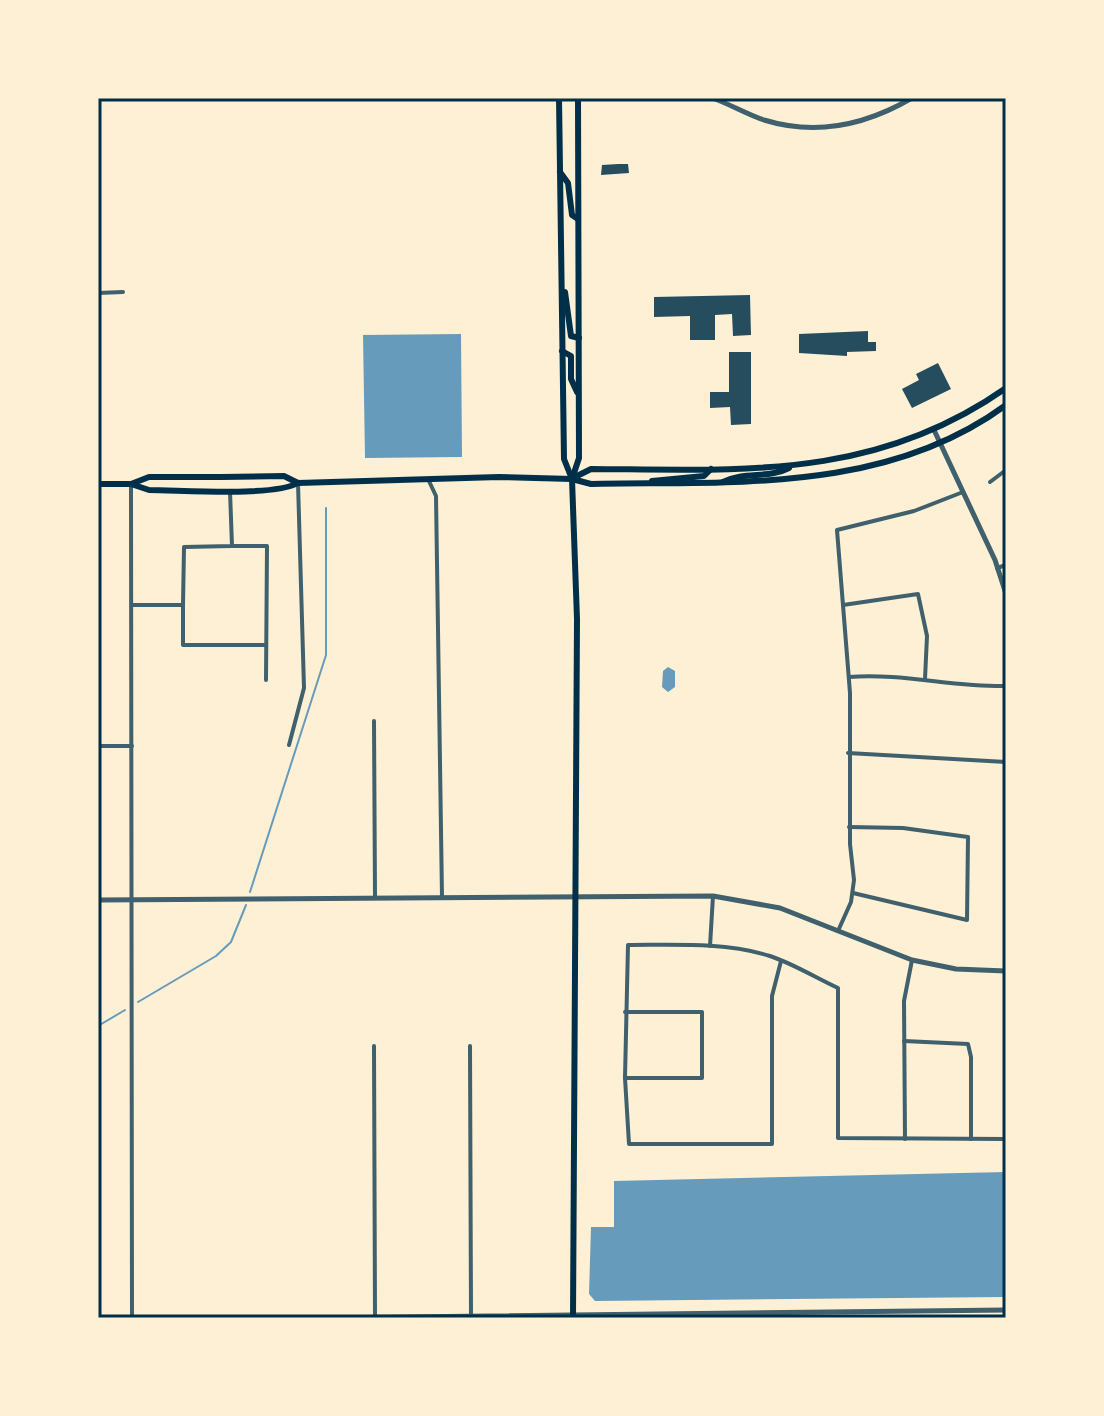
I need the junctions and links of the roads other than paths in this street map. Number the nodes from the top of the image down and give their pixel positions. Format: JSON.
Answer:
{"nodes":[{"id":1,"x":559,"y":98,"type":"edge"},
{"id":2,"x":578,"y":98,"type":"edge"},
{"id":3,"x":712,"y":98,"type":"edge"},
{"id":4,"x":912,"y":98,"type":"edge"},
{"id":5,"x":560,"y":172,"type":"junction"},
{"id":6,"x":578,"y":219,"type":"junction"},
{"id":7,"x":562,"y":285,"type":"junction"},
{"id":8,"x":123,"y":292,"type":"dead end"},
{"id":9,"x":98,"y":293,"type":"edge"},
{"id":10,"x":579,"y":338,"type":"junction"},
{"id":11,"x":562,"y":351,"type":"junction"},
{"id":12,"x":1006,"y":388,"type":"edge"},
{"id":13,"x":579,"y":395,"type":"junction"},
{"id":14,"x":1006,"y":405,"type":"edge"},
{"id":15,"x":934,"y":430,"type":"junction"},
{"id":16,"x":941,"y":444,"type":"junction"},
{"id":17,"x":793,"y":467,"type":"junction"},
{"id":18,"x":711,"y":469,"type":"junction"},
{"id":19,"x":1006,"y":470,"type":"edge"},
{"id":20,"x":428,"y":479,"type":"junction"},
{"id":21,"x":572,"y":479,"type":"junction"},
{"id":22,"x":990,"y":482,"type":"dead end"},
{"id":23,"x":298,"y":483,"type":"junction"},
{"id":24,"x":640,"y":483,"type":"junction"},
{"id":25,"x":722,"y":483,"type":"junction"},
{"id":26,"x":98,"y":484,"type":"edge"},
{"id":27,"x":131,"y":484,"type":"junction"},
{"id":28,"x":230,"y":489,"type":"junction"},
{"id":29,"x":963,"y":492,"type":"junction"},
{"id":30,"x":232,"y":546,"type":"junction"},
{"id":31,"x":1006,"y":565,"type":"edge"},
{"id":32,"x":997,"y":568,"type":"junction"},
{"id":33,"x":1006,"y":594,"type":"edge"},
{"id":34,"x":132,"y":605,"type":"junction"},
{"id":35,"x":183,"y":605,"type":"junction"},
{"id":36,"x":843,"y":605,"type":"junction"},
{"id":37,"x":266,"y":645,"type":"junction"},
{"id":38,"x":849,"y":677,"type":"junction"},
{"id":39,"x":925,"y":679,"type":"junction"},
{"id":40,"x":266,"y":680,"type":"dead end"},
{"id":41,"x":1006,"y":686,"type":"edge"},
{"id":42,"x":374,"y":721,"type":"dead end"},
{"id":43,"x":289,"y":745,"type":"dead end"},
{"id":44,"x":98,"y":746,"type":"edge"},
{"id":45,"x":132,"y":746,"type":"junction"},
{"id":46,"x":848,"y":753,"type":"junction"},
{"id":47,"x":1006,"y":762,"type":"edge"},
{"id":48,"x":849,"y":827,"type":"junction"},
{"id":49,"x":853,"y":893,"type":"junction"},
{"id":50,"x":576,"y":896,"type":"junction"},
{"id":51,"x":713,"y":896,"type":"junction"},
{"id":52,"x":375,"y":897,"type":"junction"},
{"id":53,"x":442,"y":897,"type":"junction"},
{"id":54,"x":132,"y":899,"type":"junction"},
{"id":55,"x":98,"y":900,"type":"edge"},
{"id":56,"x":837,"y":933,"type":"junction"},
{"id":57,"x":710,"y":946,"type":"junction"},
{"id":58,"x":912,"y":960,"type":"junction"},
{"id":59,"x":781,"y":961,"type":"junction"},
{"id":60,"x":1006,"y":971,"type":"edge"},
{"id":61,"x":625,"y":1012,"type":"junction"},
{"id":62,"x":904,"y":1041,"type":"junction"},
{"id":63,"x":374,"y":1046,"type":"dead end"},
{"id":64,"x":470,"y":1046,"type":"dead end"},
{"id":65,"x":625,"y":1078,"type":"junction"},
{"id":66,"x":905,"y":1139,"type":"junction"},
{"id":67,"x":971,"y":1139,"type":"junction"},
{"id":68,"x":1006,"y":1139,"type":"edge"},
{"id":69,"x":1006,"y":1310,"type":"edge"},
{"id":70,"x":471,"y":1317,"type":"edge"},
{"id":71,"x":573,"y":1317,"type":"edge"},
{"id":72,"x":132,"y":1318,"type":"edge"},
{"id":73,"x":320,"y":1318,"type":"edge"},
{"id":74,"x":375,"y":1318,"type":"edge"}],
"edges":[{"from":1,"to":5,"type":"main road"},
{"from":2,"to":6,"type":"main road"},
{"from":3,"to":4,"type":"street"},
{"from":5,"to":6,"type":"main road"},
{"from":5,"to":7,"type":"main road"},
{"from":6,"to":10,"type":"main road"},
{"from":7,"to":10,"type":"main road"},
{"from":7,"to":11,"type":"main road"},
{"from":8,"to":9,"type":"street"},
{"from":10,"to":13,"type":"main road"},
{"from":11,"to":13,"type":"main road"},
{"from":11,"to":21,"type":"main road"},
{"from":12,"to":15,"type":"main road"},
{"from":13,"to":21,"type":"main road"},
{"from":14,"to":16,"type":"main road"},
{"from":15,"to":16,"type":"street"},
{"from":15,"to":17,"type":"main road"},
{"from":16,"to":25,"type":"main road"},
{"from":16,"to":29,"type":"street"},
{"from":17,"to":18,"type":"main road"},
{"from":17,"to":25,"type":"main road"},
{"from":18,"to":21,"type":"main road"},
{"from":18,"to":24,"type":"main road"},
{"from":19,"to":22,"type":"street"},
{"from":20,"to":21,"type":"main road"},
{"from":20,"to":23,"type":"main road"},
{"from":20,"to":53,"type":"street"},
{"from":21,"to":24,"type":"main road"},
{"from":21,"to":50,"type":"main road"},
{"from":23,"to":27,"type":"main road"},
{"from":23,"to":28,"type":"main road"},
{"from":23,"to":43,"type":"street"},
{"from":24,"to":25,"type":"main road"},
{"from":26,"to":27,"type":"main road"},
{"from":27,"to":28,"type":"main road"},
{"from":27,"to":34,"type":"street"},
{"from":28,"to":30,"type":"street"},
{"from":29,"to":32,"type":"street"},
{"from":29,"to":36,"type":"street"},
{"from":30,"to":35,"type":"street"},
{"from":30,"to":37,"type":"street"},
{"from":31,"to":32,"type":"street"},
{"from":32,"to":33,"type":"street"},
{"from":34,"to":35,"type":"street"},
{"from":34,"to":45,"type":"street"},
{"from":35,"to":37,"type":"street"},
{"from":36,"to":38,"type":"street"},
{"from":36,"to":39,"type":"street"},
{"from":37,"to":40,"type":"street"},
{"from":38,"to":39,"type":"street"},
{"from":38,"to":46,"type":"street"},
{"from":39,"to":41,"type":"street"},
{"from":42,"to":52,"type":"street"},
{"from":44,"to":45,"type":"street"},
{"from":45,"to":54,"type":"street"},
{"from":46,"to":47,"type":"street"},
{"from":46,"to":48,"type":"street"},
{"from":48,"to":49,"type":"street"},
{"from":48,"to":49,"type":"street"},
{"from":49,"to":56,"type":"street"},
{"from":50,"to":51,"type":"street"},
{"from":50,"to":53,"type":"street"},
{"from":50,"to":71,"type":"main road"},
{"from":51,"to":56,"type":"street"},
{"from":51,"to":57,"type":"street"},
{"from":52,"to":53,"type":"street"},
{"from":52,"to":54,"type":"street"},
{"from":54,"to":55,"type":"street"},
{"from":54,"to":72,"type":"street"},
{"from":56,"to":58,"type":"street"},
{"from":57,"to":59,"type":"street"},
{"from":57,"to":61,"type":"street"},
{"from":58,"to":60,"type":"street"},
{"from":58,"to":62,"type":"street"},
{"from":59,"to":65,"type":"street"},
{"from":59,"to":66,"type":"street"},
{"from":61,"to":65,"type":"street"},
{"from":61,"to":65,"type":"street"},
{"from":62,"to":66,"type":"street"},
{"from":62,"to":67,"type":"street"},
{"from":63,"to":74,"type":"street"},
{"from":64,"to":70,"type":"street"},
{"from":66,"to":67,"type":"street"},
{"from":67,"to":68,"type":"street"},
{"from":69,"to":71,"type":"street"},
{"from":70,"to":71,"type":"street"},
{"from":70,"to":74,"type":"street"},
{"from":73,"to":74,"type":"street"}]}
